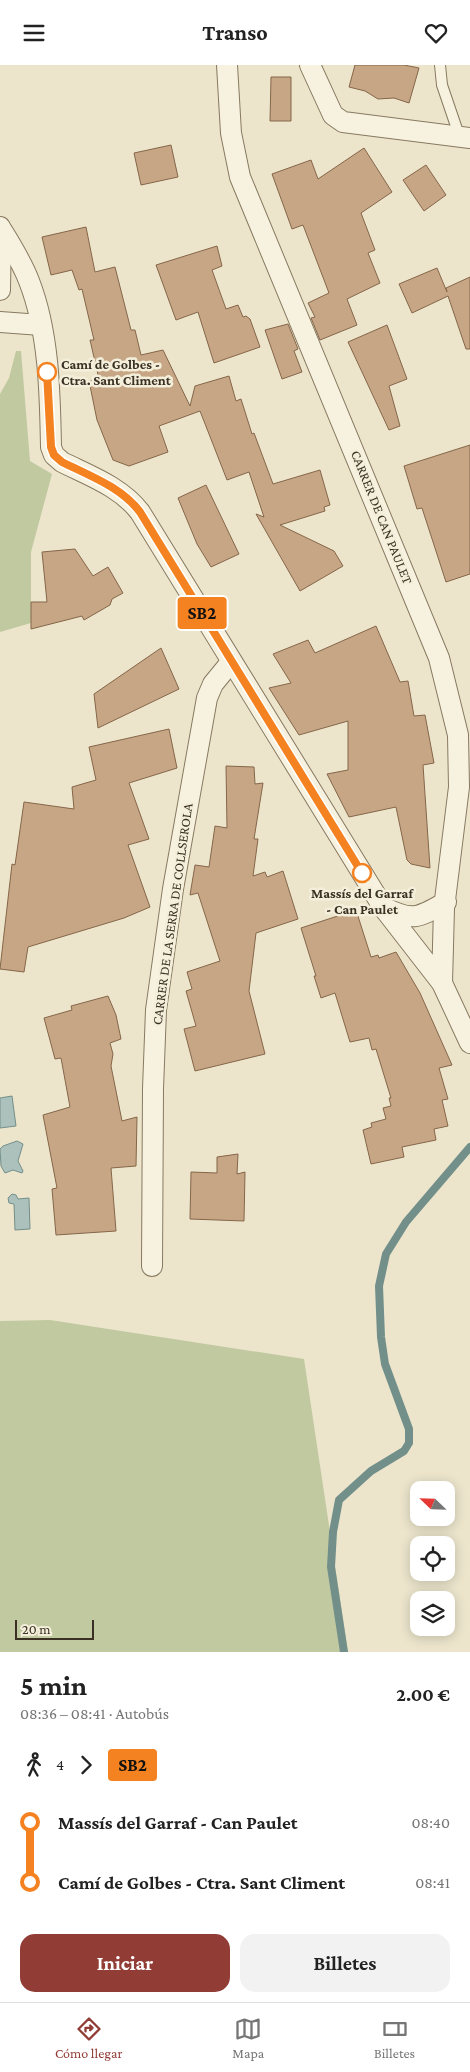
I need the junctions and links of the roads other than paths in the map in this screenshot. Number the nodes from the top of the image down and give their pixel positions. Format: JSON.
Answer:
{"nodes":[{"id":1,"x":227,"y":65,"type":"edge"},
{"id":2,"x":310,"y":65,"type":"edge"},
{"id":3,"x":440,"y":65,"type":"edge"},
{"id":4,"x":464,"y":136,"type":"edge"},
{"id":5,"x":1,"y":228,"type":"edge"},
{"id":6,"x":0,"y":290,"type":"edge"},
{"id":7,"x":0,"y":322,"type":"edge"},
{"id":8,"x":41,"y":325,"type":"junction"},
{"id":9,"x":230,"y":662,"type":"junction"},
{"id":10,"x":446,"y":902,"type":"junction"},
{"id":11,"x":383,"y":907,"type":"junction"},
{"id":12,"x":442,"y":983,"type":"junction"},
{"id":13,"x":470,"y":1043,"type":"edge"},
{"id":14,"x":152,"y":1266,"type":"dead end"}],
"edges":[{"from":1,"to":10,"type":"street","name":"CARRER DE CAN PAULET"},
{"from":2,"to":4,"type":"street"},
{"from":3,"to":4,"type":"lane"},
{"from":5,"to":6,"type":"street"},
{"from":5,"to":8,"type":"street","name":"CARRER DE CAN PAULET"},
{"from":7,"to":8,"type":"street"},
{"from":8,"to":9,"type":"street","name":"CARRER DE CAN PAULET"},
{"from":9,"to":11,"type":"street","name":"CARRER DE CAN PAULET"},
{"from":9,"to":14,"type":"street","name":"CARRER DE LA SERRA DE COLLSEROLA"},
{"from":10,"to":11,"type":"street"},
{"from":10,"to":12,"type":"street","name":"CARRER DE CAN PAULET"},
{"from":11,"to":12,"type":"street","name":"CARRER DE CAN PAULET"},
{"from":12,"to":13,"type":"street","name":"CARRER DE CAN PAULET"}]}
